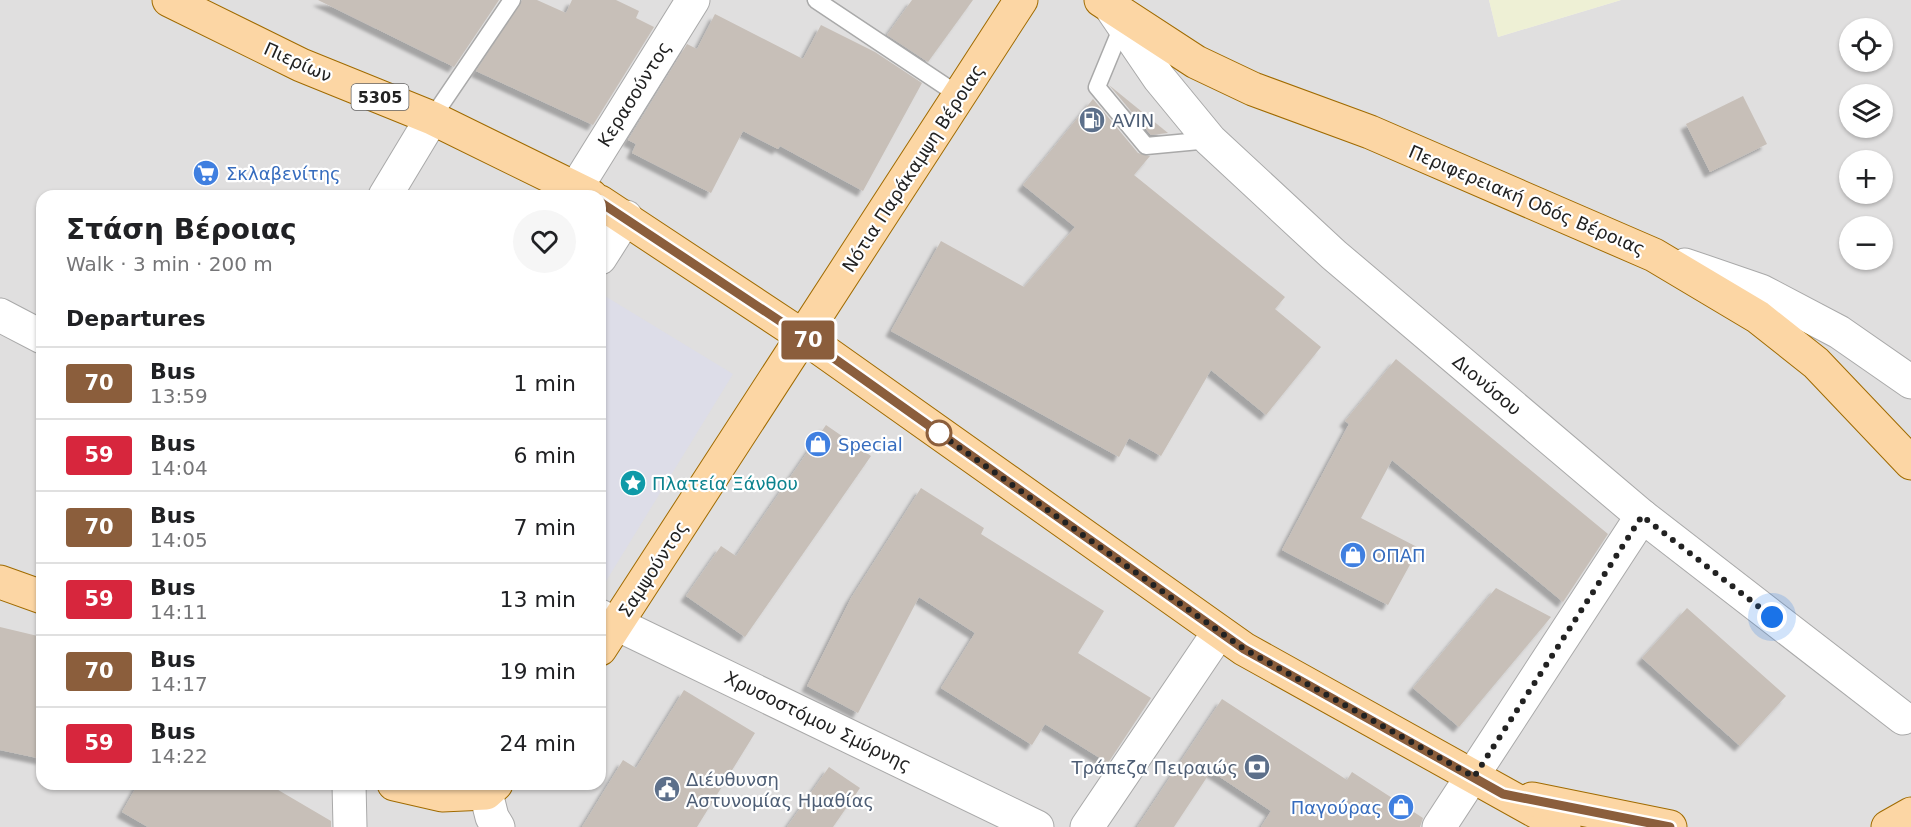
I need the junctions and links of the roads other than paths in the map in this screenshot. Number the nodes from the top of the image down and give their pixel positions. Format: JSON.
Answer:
{"nodes":[{"id":1,"x":169,"y":0,"type":"edge"},
{"id":2,"x":512,"y":0,"type":"edge"},
{"id":3,"x":693,"y":0,"type":"edge"},
{"id":4,"x":816,"y":0,"type":"edge"},
{"id":5,"x":1021,"y":0,"type":"edge"},
{"id":6,"x":1112,"y":11,"type":"edge"},
{"id":7,"x":960,"y":96,"type":"junction"},
{"id":8,"x":432,"y":118,"type":"junction"},
{"id":9,"x":1210,"y":140,"type":"junction"},
{"id":10,"x":389,"y":190,"type":"edge"},
{"id":11,"x":576,"y":190,"type":"edge"},
{"id":12,"x":603,"y":190,"type":"edge"},
{"id":13,"x":606,"y":206,"type":"edge"},
{"id":14,"x":1654,"y":255,"type":"junction"},
{"id":15,"x":0,"y":315,"type":"edge"},
{"id":16,"x":36,"y":334,"type":"edge"},
{"id":17,"x":804,"y":337,"type":"junction"},
{"id":18,"x":1911,"y":382,"type":"edge"},
{"id":19,"x":1911,"y":463,"type":"edge"},
{"id":20,"x":1642,"y":516,"type":"junction"},
{"id":21,"x":0,"y":582,"type":"edge"},
{"id":22,"x":36,"y":595,"type":"edge"},
{"id":23,"x":606,"y":630,"type":"edge"},
{"id":24,"x":1219,"y":632,"type":"junction"},
{"id":25,"x":1903,"y":718,"type":"dead end"},
{"id":26,"x":1474,"y":777,"type":"junction"},
{"id":27,"x":349,"y":790,"type":"edge"},
{"id":28,"x":420,"y":790,"type":"edge"},
{"id":29,"x":483,"y":790,"type":"edge"},
{"id":30,"x":491,"y":790,"type":"edge"},
{"id":31,"x":1503,"y":794,"type":"junction"},
{"id":32,"x":1911,"y":814,"type":"edge"},
{"id":33,"x":350,"y":827,"type":"edge"},
{"id":34,"x":498,"y":827,"type":"edge"},
{"id":35,"x":1037,"y":827,"type":"edge"},
{"id":36,"x":1087,"y":827,"type":"edge"},
{"id":37,"x":1439,"y":827,"type":"edge"},
{"id":38,"x":1564,"y":827,"type":"edge"},
{"id":39,"x":1670,"y":827,"type":"edge"},
{"id":40,"x":1888,"y":827,"type":"edge"}],
"edges":[{"from":1,"to":8,"type":"main road","name":"Πιερίων","number":"5305"},
{"from":2,"to":8,"type":"lane"},
{"from":3,"to":12,"type":"street","name":"Κερασούντος"},
{"from":4,"to":7,"type":"lane"},
{"from":5,"to":7,"type":"main road","name":"Νότια Παράκαμψη Βέροιας"},
{"from":6,"to":9,"type":"street","name":"Διονύσου"},
{"from":6,"to":9,"type":"lane"},
{"from":6,"to":14,"type":"main road","name":"Περιφερειακή Οδός Βέροιας"},
{"from":7,"to":17,"type":"main road","name":"Νότια Παράκαμψη Βέροιας"},
{"from":8,"to":10,"type":"street"},
{"from":8,"to":11,"type":"main road","name":"Πιερίων","number":"5305"},
{"from":9,"to":20,"type":"street","name":"Διονύσου"},
{"from":13,"to":17,"type":"main road","name":"Πιερίων","number":"5305"},
{"from":14,"to":18,"type":"street"},
{"from":14,"to":19,"type":"main road","name":"Περιφερειακή Οδός Βέροιας"},
{"from":15,"to":16,"type":"street"},
{"from":17,"to":23,"type":"main road","name":"Σαμψούντος"},
{"from":17,"to":24,"type":"main road","name":"Πιερίων","number":"5305"},
{"from":20,"to":25,"type":"street","name":"Διονύσου"},
{"from":20,"to":26,"type":"street"},
{"from":21,"to":22,"type":"main road"},
{"from":23,"to":35,"type":"street","name":"Χρυσοστόμου Σμύρνης"},
{"from":24,"to":26,"type":"main road","name":"Πιερίων","number":"5305"},
{"from":24,"to":36,"type":"street"},
{"from":26,"to":31,"type":"main road","name":"Πιερίων","number":"5305"},
{"from":26,"to":37,"type":"street"},
{"from":27,"to":33,"type":"street"},
{"from":28,"to":29,"type":"main road"},
{"from":30,"to":34,"type":"street"},
{"from":31,"to":38,"type":"main road","name":"Πιερίων","number":"5305"},
{"from":31,"to":39,"type":"main road","name":"Πιερίων","number":"5305"},
{"from":32,"to":40,"type":"main road"}]}
